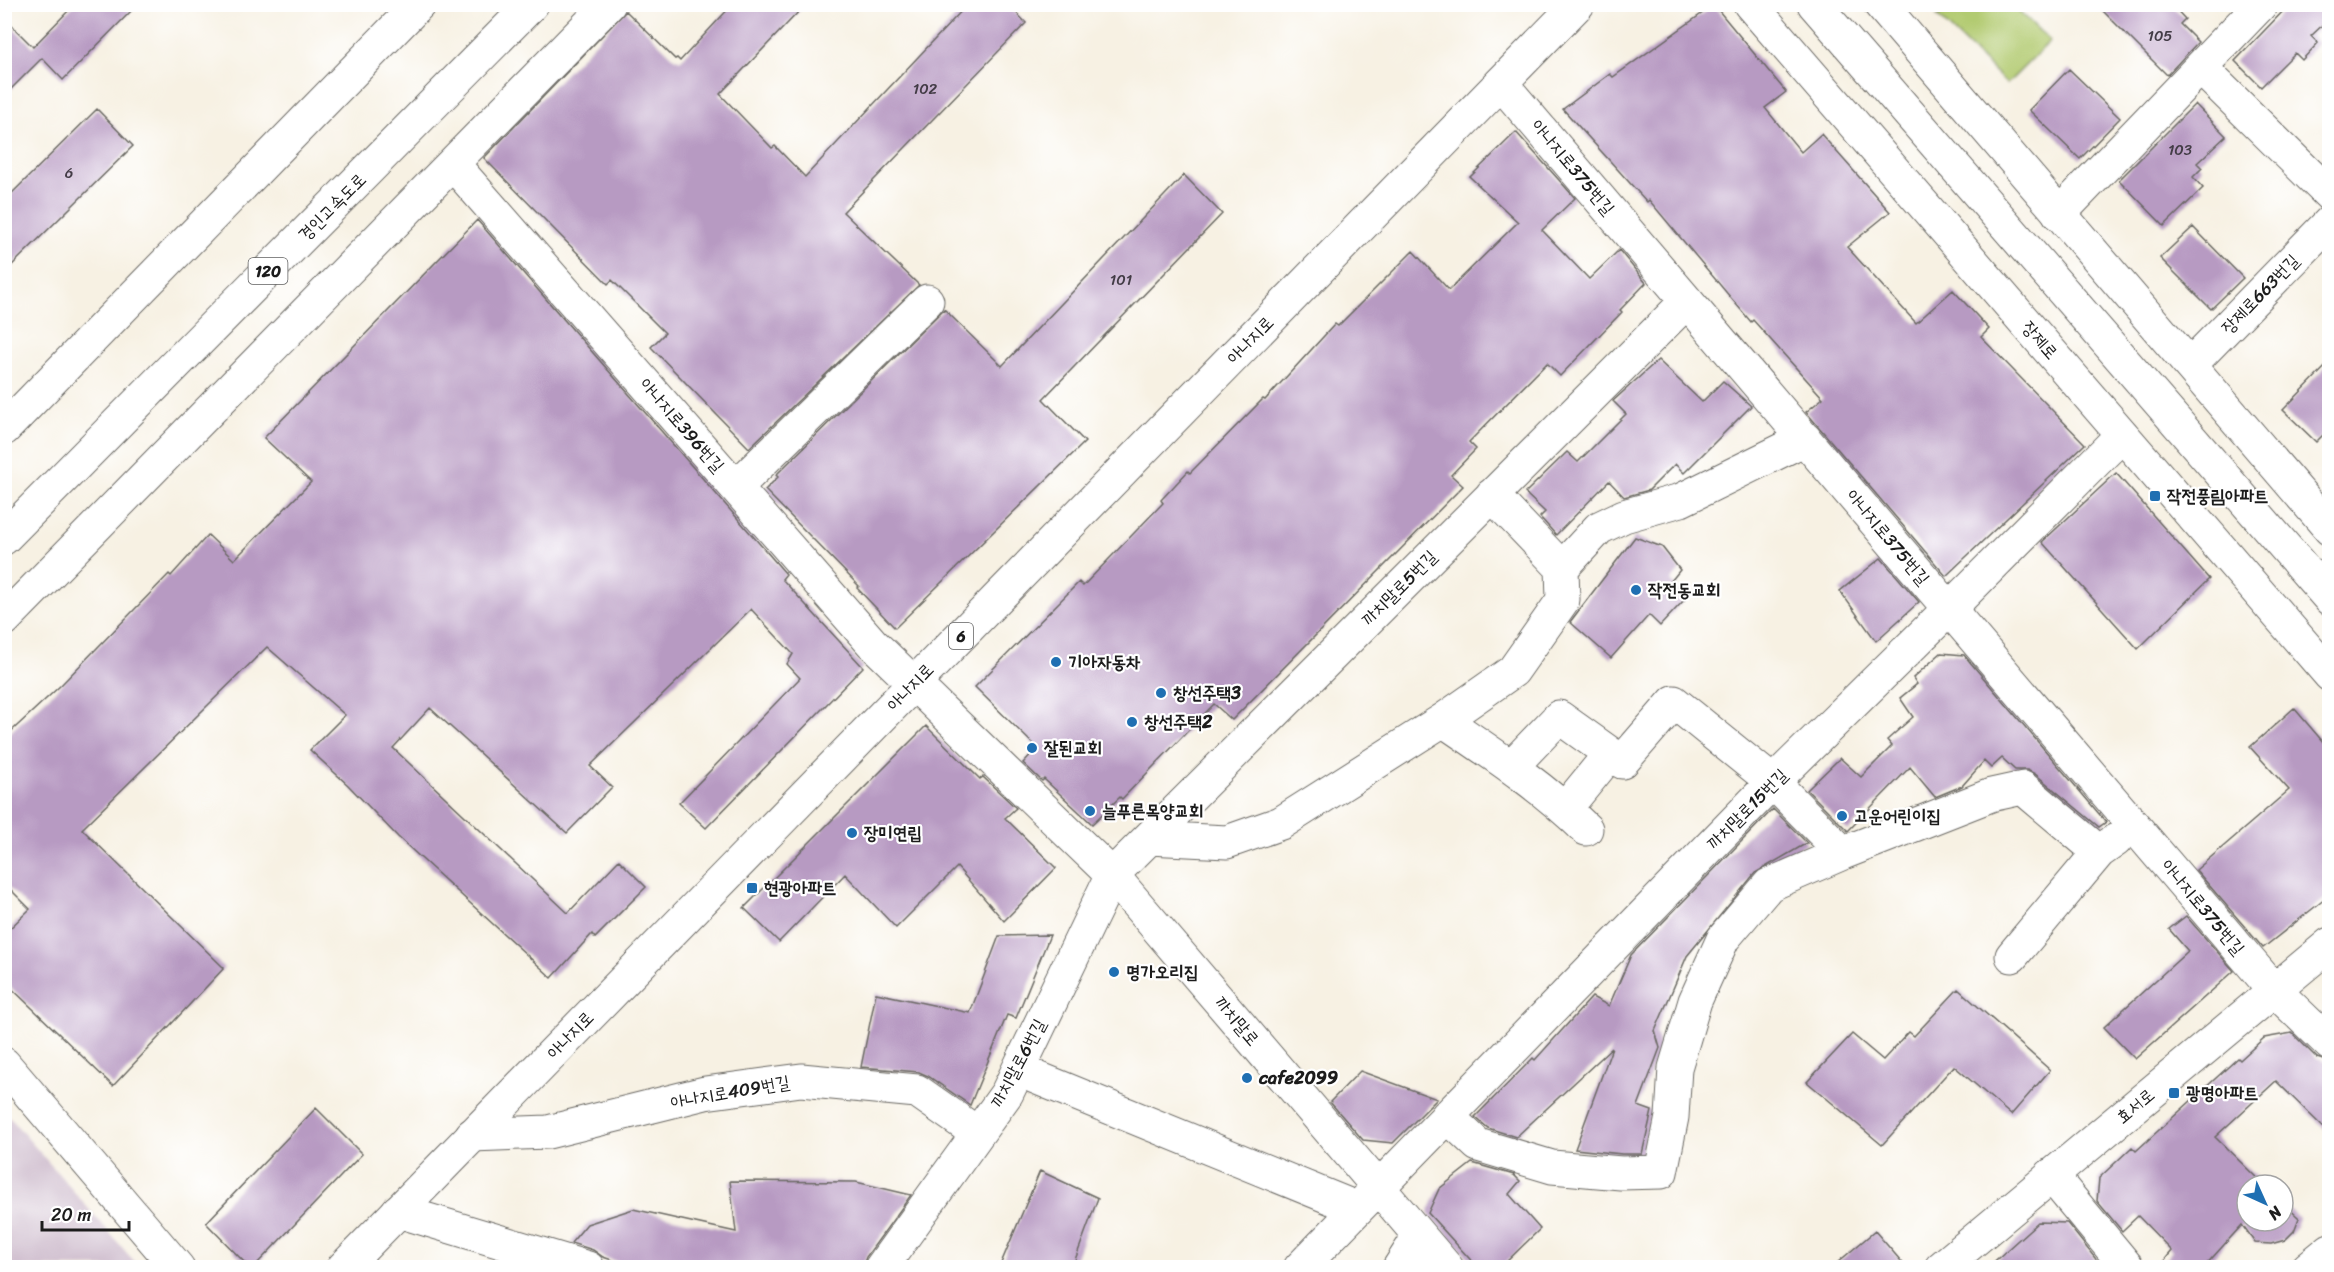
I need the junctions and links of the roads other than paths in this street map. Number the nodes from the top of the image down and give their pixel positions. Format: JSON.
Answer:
{"nodes":[{"id":1,"x":420,"y":4,"type":"edge"},
{"id":2,"x":532,"y":4,"type":"edge"},
{"id":3,"x":609,"y":4,"type":"edge"},
{"id":4,"x":1750,"y":4,"type":"edge"},
{"id":5,"x":1814,"y":4,"type":"edge"},
{"id":6,"x":1880,"y":4,"type":"edge"},
{"id":7,"x":2261,"y":4,"type":"edge"},
{"id":8,"x":1566,"y":9,"type":"edge"},
{"id":9,"x":2200,"y":68,"type":"junction"},
{"id":10,"x":1501,"y":83,"type":"junction"},
{"id":11,"x":453,"y":164,"type":"junction"},
{"id":12,"x":2330,"y":195,"type":"edge"},
{"id":13,"x":2059,"y":214,"type":"junction"},
{"id":14,"x":2330,"y":222,"type":"edge"},
{"id":15,"x":927,"y":301,"type":"dead end"},
{"id":16,"x":1687,"y":301,"type":"junction"},
{"id":17,"x":2190,"y":366,"type":"junction"},
{"id":18,"x":4,"y":429,"type":"edge"},
{"id":19,"x":2122,"y":435,"type":"junction"},
{"id":20,"x":1805,"y":439,"type":"junction"},
{"id":21,"x":736,"y":488,"type":"junction"},
{"id":22,"x":1492,"y":495,"type":"junction"},
{"id":23,"x":2330,"y":529,"type":"edge"},
{"id":24,"x":4,"y":538,"type":"edge"},
{"id":25,"x":1562,"y":568,"type":"junction"},
{"id":26,"x":2330,"y":599,"type":"edge"},
{"id":27,"x":1949,"y":609,"type":"junction"},
{"id":28,"x":4,"y":620,"type":"edge"},
{"id":29,"x":2330,"y":675,"type":"edge"},
{"id":30,"x":915,"y":682,"type":"junction"},
{"id":31,"x":1443,"y":720,"type":"junction"},
{"id":32,"x":1610,"y":754,"type":"junction"},
{"id":33,"x":1512,"y":766,"type":"junction"},
{"id":34,"x":1773,"y":783,"type":"junction"},
{"id":35,"x":2134,"y":826,"type":"junction"},
{"id":36,"x":1149,"y":838,"type":"junction"},
{"id":37,"x":2099,"y":852,"type":"junction"},
{"id":38,"x":1843,"y":853,"type":"junction"},
{"id":39,"x":1112,"y":875,"type":"junction"},
{"id":40,"x":2330,"y":944,"type":"edge"},
{"id":41,"x":2012,"y":956,"type":"dead end"},
{"id":42,"x":2274,"y":990,"type":"junction"},
{"id":43,"x":2330,"y":1044,"type":"edge"},
{"id":44,"x":4,"y":1064,"type":"edge"},
{"id":45,"x":1018,"y":1070,"type":"junction"},
{"id":46,"x":1447,"y":1116,"type":"junction"},
{"id":47,"x":977,"y":1133,"type":"junction"},
{"id":48,"x":472,"y":1135,"type":"junction"},
{"id":49,"x":2051,"y":1175,"type":"junction"},
{"id":50,"x":1366,"y":1197,"type":"junction"},
{"id":51,"x":398,"y":1211,"type":"junction"},
{"id":52,"x":1418,"y":1234,"type":"junction"},
{"id":53,"x":2330,"y":1250,"type":"edge"},
{"id":54,"x":546,"y":1262,"type":"edge"},
{"id":55,"x":178,"y":1268,"type":"edge"},
{"id":56,"x":343,"y":1268,"type":"edge"},
{"id":57,"x":588,"y":1268,"type":"edge"},
{"id":58,"x":881,"y":1268,"type":"edge"},
{"id":59,"x":1300,"y":1268,"type":"edge"},
{"id":60,"x":1399,"y":1268,"type":"edge"},
{"id":61,"x":1447,"y":1268,"type":"edge"},
{"id":62,"x":1941,"y":1268,"type":"edge"},
{"id":63,"x":2128,"y":1268,"type":"edge"},
{"id":64,"x":2308,"y":1268,"type":"edge"}],
"edges":[{"from":1,"to":18,"type":"main road"},
{"from":2,"to":24,"type":"main road","name":"경인고속도로","number":"120"},
{"from":3,"to":11,"type":"main road"},
{"from":4,"to":19,"type":"main road","name":"장제로"},
{"from":5,"to":26,"type":"main road"},
{"from":6,"to":13,"type":"main road"},
{"from":7,"to":9,"type":"main road"},
{"from":8,"to":10,"type":"main road","name":"아나지로","number":"6"},
{"from":9,"to":12,"type":"main road"},
{"from":9,"to":13,"type":"main road"},
{"from":10,"to":16,"type":"main road","name":"아나지로375번길"},
{"from":10,"to":30,"type":"main road","name":"아나지로","number":"6"},
{"from":11,"to":21,"type":"main road","name":"아나지로396번길"},
{"from":11,"to":28,"type":"main road"},
{"from":13,"to":17,"type":"main road"},
{"from":14,"to":17,"type":"main road","name":"장제로663번길"},
{"from":15,"to":21,"type":"main road"},
{"from":16,"to":20,"type":"main road","name":"아나지로375번길"},
{"from":16,"to":22,"type":"main road","name":"까치말로5번길"},
{"from":17,"to":23,"type":"main road"},
{"from":19,"to":27,"type":"main road","name":"까치말로15번길"},
{"from":19,"to":29,"type":"main road","name":"장제로"},
{"from":20,"to":25,"type":"main road"},
{"from":20,"to":27,"type":"main road","name":"아나지로375번길"},
{"from":21,"to":30,"type":"main road","name":"아나지로396번길"},
{"from":22,"to":25,"type":"main road"},
{"from":22,"to":36,"type":"main road","name":"까치말로5번길"},
{"from":25,"to":31,"type":"main road"},
{"from":27,"to":34,"type":"main road","name":"까치말로15번길"},
{"from":27,"to":35,"type":"main road","name":"아나지로375번길"},
{"from":30,"to":39,"type":"main road","name":"까치말로"},
{"from":30,"to":48,"type":"main road","name":"아나지로","number":"6"},
{"from":31,"to":33,"type":"main road"},
{"from":31,"to":36,"type":"main road"},
{"from":32,"to":33,"type":"main road"},
{"from":32,"to":33,"type":"main road"},
{"from":32,"to":34,"type":"main road"},
{"from":34,"to":38,"type":"main road"},
{"from":34,"to":46,"type":"main road","name":"까치말로15번길"},
{"from":35,"to":37,"type":"main road"},
{"from":35,"to":42,"type":"main road","name":"아나지로375번길"},
{"from":36,"to":39,"type":"main road","name":"까치말로5번길"},
{"from":37,"to":38,"type":"main road"},
{"from":37,"to":41,"type":"main road"},
{"from":38,"to":46,"type":"main road"},
{"from":39,"to":45,"type":"main road","name":"까치말로6번길"},
{"from":39,"to":50,"type":"main road","name":"까치말로"},
{"from":40,"to":42,"type":"main road","name":"효서로"},
{"from":42,"to":43,"type":"main road","name":"아나지로375번길"},
{"from":42,"to":49,"type":"main road","name":"효서로"},
{"from":44,"to":55,"type":"main road"},
{"from":45,"to":47,"type":"main road","name":"까치말로6번길"},
{"from":45,"to":50,"type":"main road"},
{"from":46,"to":50,"type":"main road","name":"까치말로15번길"},
{"from":47,"to":48,"type":"main road","name":"아나지로409번길"},
{"from":47,"to":58,"type":"main road","name":"까치말로6번길"},
{"from":48,"to":51,"type":"main road","name":"아나지로","number":"6"},
{"from":49,"to":62,"type":"main road","name":"효서로"},
{"from":49,"to":63,"type":"main road"},
{"from":50,"to":52,"type":"main road","name":"까치말로"},
{"from":50,"to":59,"type":"main road","name":"까치말로15번길"},
{"from":51,"to":54,"type":"main road"},
{"from":51,"to":56,"type":"main road","name":"아나지로","number":"6"},
{"from":52,"to":60,"type":"main road"},
{"from":52,"to":61,"type":"main road","name":"까치말로"},
{"from":53,"to":64,"type":"main road"},
{"from":54,"to":57,"type":"main road"}]}
